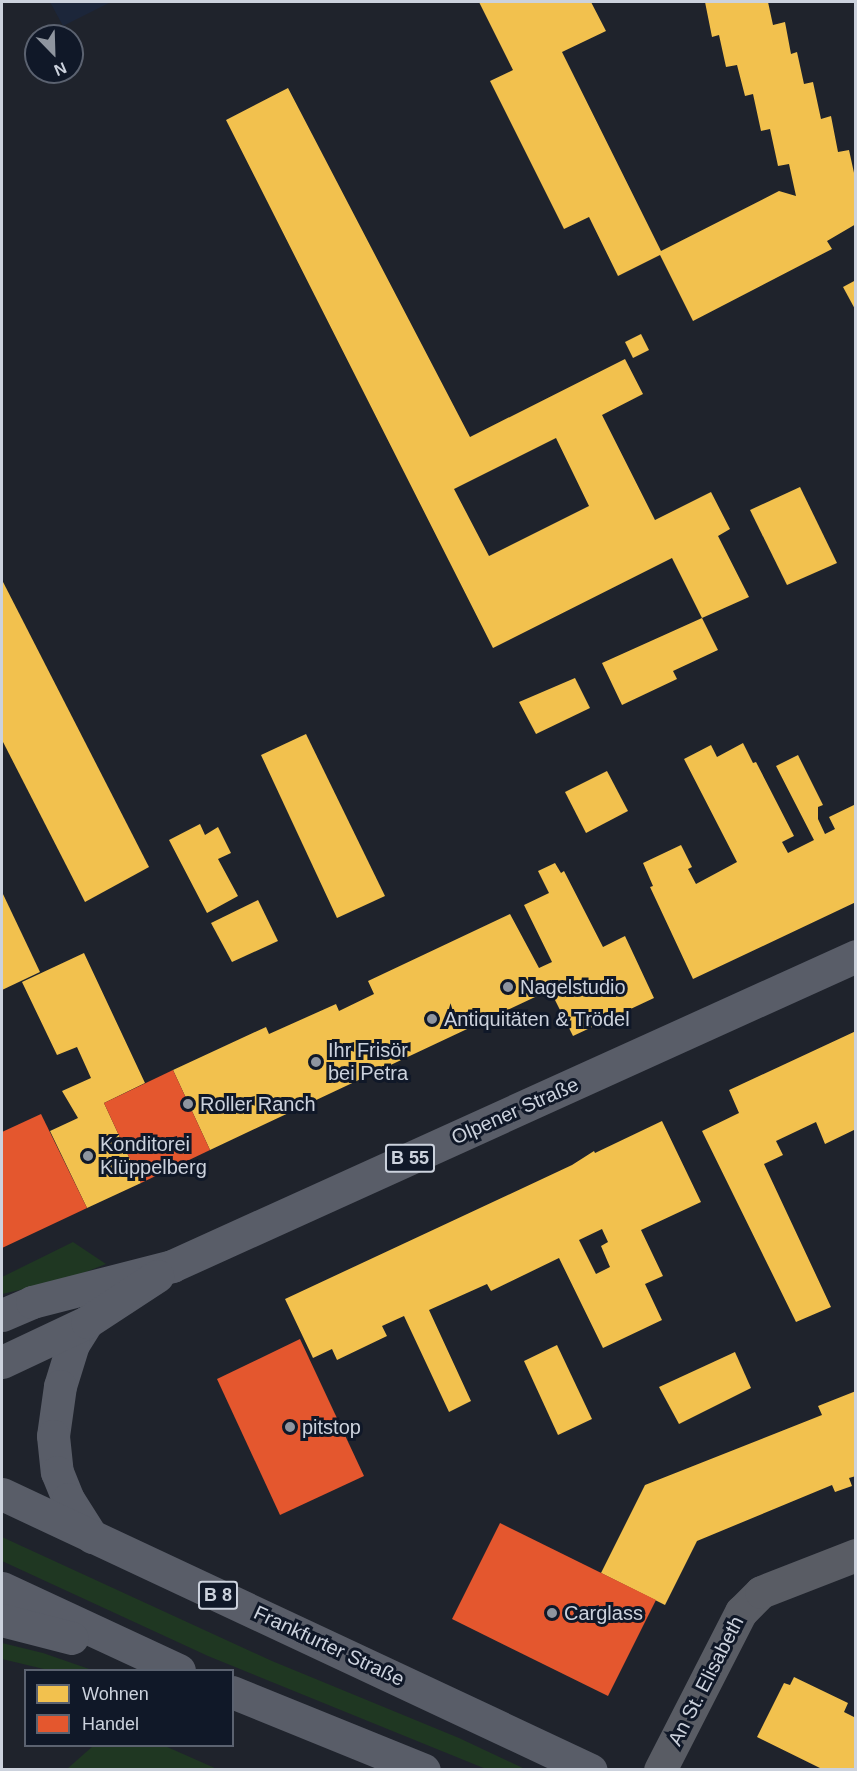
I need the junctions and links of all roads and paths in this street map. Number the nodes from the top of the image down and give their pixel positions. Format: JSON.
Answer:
{"nodes":[{"id":1,"x":855,"y":956,"type":"edge"},
{"id":2,"x":172,"y":1266,"type":"junction"},
{"id":3,"x":17,"y":1303,"type":"edge"},
{"id":4,"x":2,"y":1315,"type":"edge"},
{"id":5,"x":87,"y":1322,"type":"junction"},
{"id":6,"x":2,"y":1362,"type":"edge"},
{"id":7,"x":2,"y":1494,"type":"edge"},
{"id":8,"x":92,"y":1537,"type":"junction"},
{"id":9,"x":855,"y":1555,"type":"edge"},
{"id":10,"x":2,"y":1588,"type":"edge"},
{"id":11,"x":2,"y":1620,"type":"edge"},
{"id":12,"x":166,"y":1669,"type":"edge"},
{"id":13,"x":174,"y":1669,"type":"edge"},
{"id":14,"x":234,"y":1693,"type":"edge"},
{"id":15,"x":424,"y":1770,"type":"edge"},
{"id":16,"x":591,"y":1770,"type":"edge"},
{"id":17,"x":660,"y":1770,"type":"edge"}],
"edges":[{"from":1,"to":2,"type":"main road","name":"Olpener Straße","number":"B 55"},
{"from":2,"to":3,"type":"main road","name":"Olpener Straße","number":"B 55"},
{"from":2,"to":5,"type":"main road","number":"B 55"},
{"from":3,"to":4,"type":"main road","name":"Olpener Straße","number":"B 55"},
{"from":5,"to":6,"type":"main road","number":"B 55"},
{"from":5,"to":8,"type":"main road"},
{"from":7,"to":8,"type":"main road","name":"Frankfurter Straße","number":"B 8"},
{"from":8,"to":16,"type":"main road","name":"Frankfurter Straße","number":"B 8"},
{"from":9,"to":17,"type":"street","name":"An St. Elisabeth"},
{"from":10,"to":13,"type":"main road"},
{"from":11,"to":12,"type":"main road"},
{"from":14,"to":15,"type":"main road"}]}
